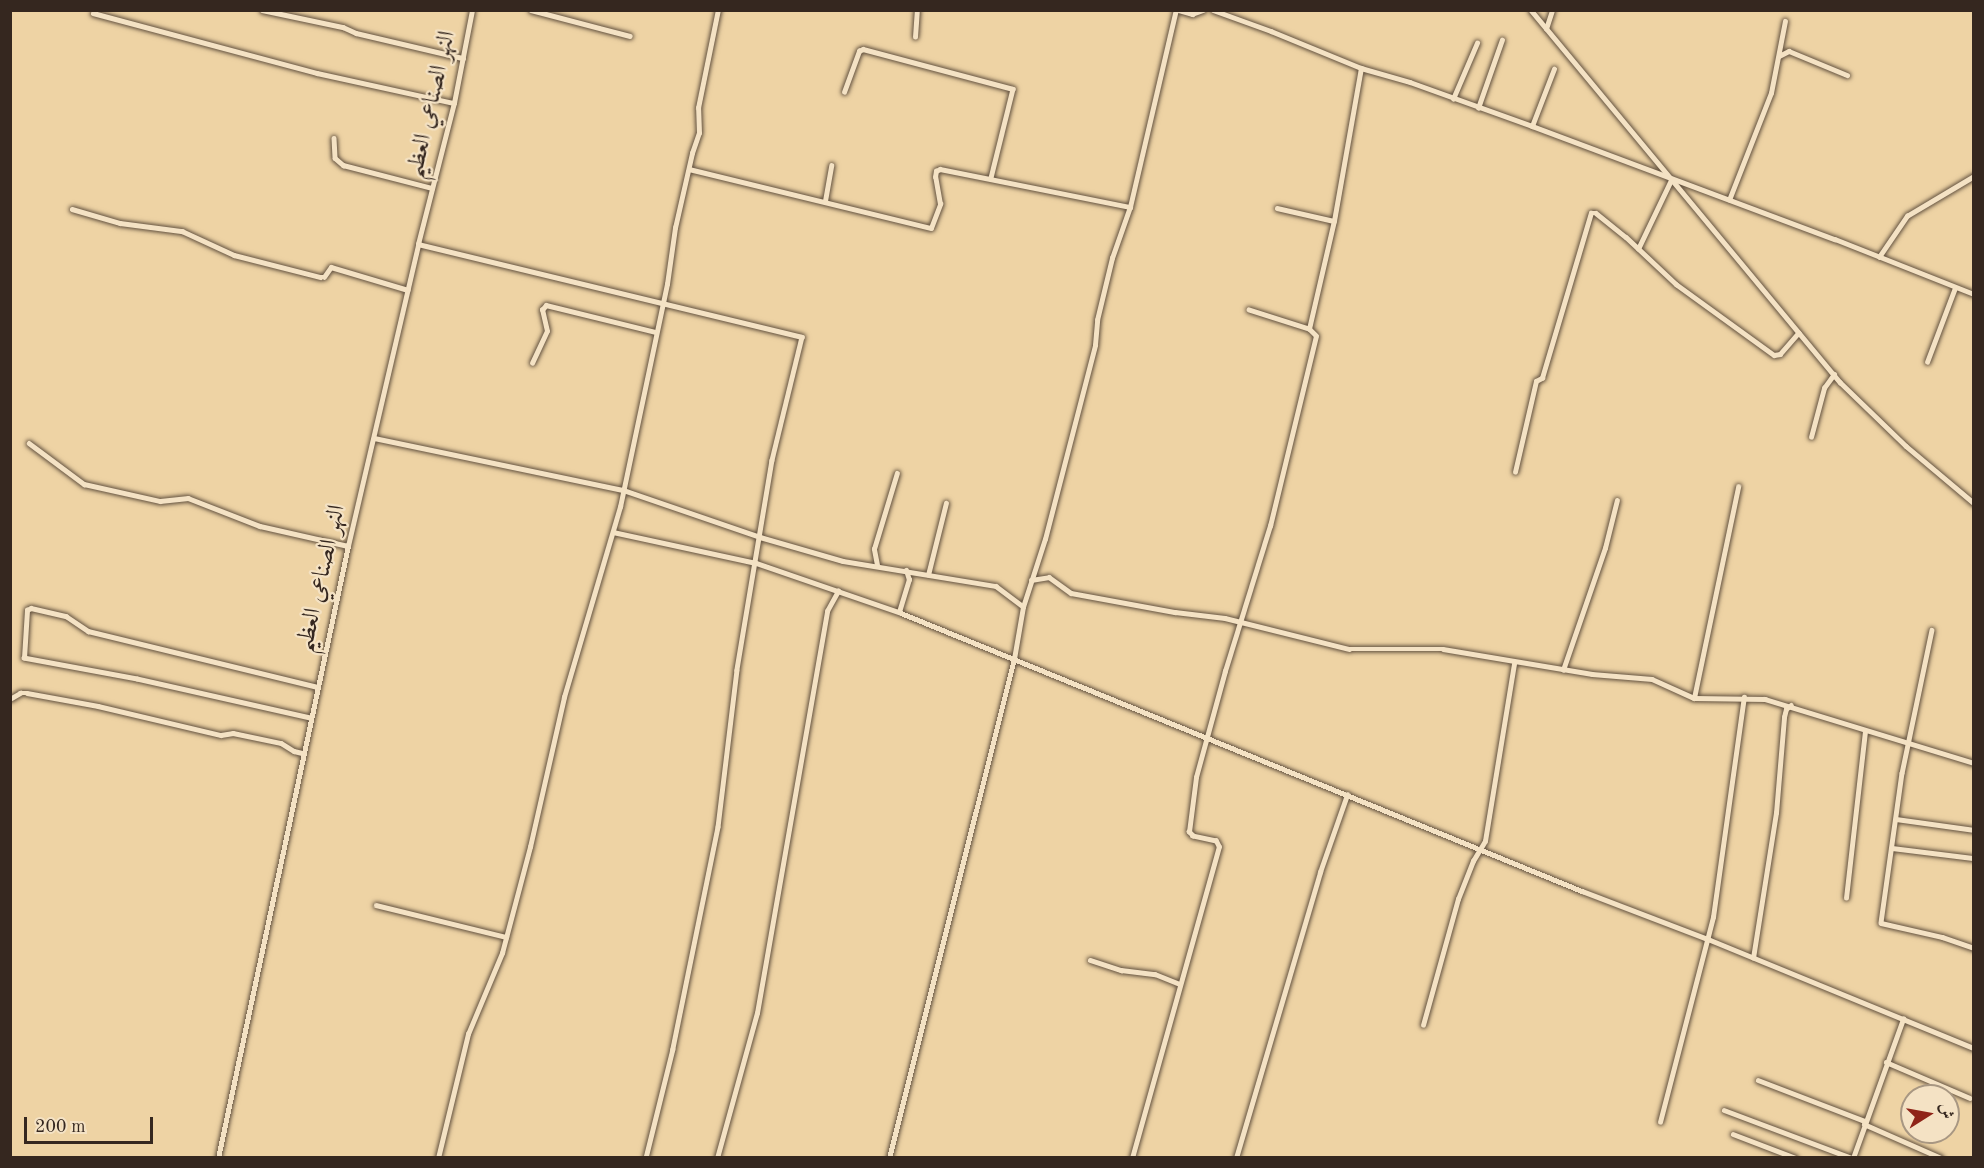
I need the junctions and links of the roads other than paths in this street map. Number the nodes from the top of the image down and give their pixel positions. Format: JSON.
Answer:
{"nodes":[{"id":1,"x":262,"y":10,"type":"edge"},
{"id":2,"x":472,"y":10,"type":"edge"},
{"id":3,"x":531,"y":10,"type":"edge"},
{"id":4,"x":718,"y":10,"type":"edge"},
{"id":5,"x":917,"y":10,"type":"edge"},
{"id":6,"x":1177,"y":10,"type":"edge"},
{"id":7,"x":1203,"y":10,"type":"edge"},
{"id":8,"x":1213,"y":10,"type":"edge"},
{"id":9,"x":1531,"y":10,"type":"edge"},
{"id":10,"x":1552,"y":10,"type":"edge"},
{"id":11,"x":93,"y":13,"type":"dead end"},
{"id":12,"x":1785,"y":21,"type":"dead end"},
{"id":13,"x":1546,"y":29,"type":"junction"},
{"id":14,"x":630,"y":36,"type":"dead end"},
{"id":15,"x":915,"y":37,"type":"dead end"},
{"id":16,"x":1502,"y":40,"type":"dead end"},
{"id":17,"x":1477,"y":43,"type":"dead end"},
{"id":18,"x":1779,"y":56,"type":"junction"},
{"id":19,"x":463,"y":58,"type":"junction"},
{"id":20,"x":1361,"y":68,"type":"junction"},
{"id":21,"x":1554,"y":69,"type":"dead end"},
{"id":22,"x":1847,"y":75,"type":"dead end"},
{"id":23,"x":844,"y":92,"type":"dead end"},
{"id":24,"x":1453,"y":99,"type":"junction"},
{"id":25,"x":454,"y":103,"type":"junction"},
{"id":26,"x":1478,"y":108,"type":"junction"},
{"id":27,"x":1532,"y":126,"type":"junction"},
{"id":28,"x":334,"y":138,"type":"dead end"},
{"id":29,"x":831,"y":166,"type":"dead end"},
{"id":30,"x":689,"y":169,"type":"junction"},
{"id":31,"x":1974,"y":176,"type":"edge"},
{"id":32,"x":991,"y":178,"type":"junction"},
{"id":33,"x":1670,"y":178,"type":"junction"},
{"id":34,"x":432,"y":188,"type":"junction"},
{"id":35,"x":1729,"y":200,"type":"junction"},
{"id":36,"x":825,"y":201,"type":"junction"},
{"id":37,"x":1130,"y":207,"type":"junction"},
{"id":38,"x":1277,"y":208,"type":"dead end"},
{"id":39,"x":72,"y":209,"type":"dead end"},
{"id":40,"x":1334,"y":221,"type":"junction"},
{"id":41,"x":418,"y":244,"type":"junction"},
{"id":42,"x":1638,"y":249,"type":"junction"},
{"id":43,"x":1879,"y":256,"type":"junction"},
{"id":44,"x":1955,"y":288,"type":"junction"},
{"id":45,"x":408,"y":290,"type":"junction"},
{"id":46,"x":1974,"y":294,"type":"edge"},
{"id":47,"x":662,"y":305,"type":"junction"},
{"id":48,"x":1249,"y":310,"type":"dead end"},
{"id":49,"x":1310,"y":329,"type":"junction"},
{"id":50,"x":656,"y":332,"type":"junction"},
{"id":51,"x":1798,"y":333,"type":"junction"},
{"id":52,"x":1927,"y":362,"type":"dead end"},
{"id":53,"x":532,"y":363,"type":"dead end"},
{"id":54,"x":1834,"y":374,"type":"junction"},
{"id":55,"x":1811,"y":437,"type":"dead end"},
{"id":56,"x":374,"y":438,"type":"junction"},
{"id":57,"x":29,"y":443,"type":"dead end"},
{"id":58,"x":1515,"y":472,"type":"dead end"},
{"id":59,"x":897,"y":473,"type":"dead end"},
{"id":60,"x":1738,"y":487,"type":"dead end"},
{"id":61,"x":623,"y":490,"type":"junction"},
{"id":62,"x":1617,"y":500,"type":"dead end"},
{"id":63,"x":946,"y":503,"type":"dead end"},
{"id":64,"x":1974,"y":503,"type":"edge"},
{"id":65,"x":613,"y":532,"type":"junction"},
{"id":66,"x":760,"y":537,"type":"junction"},
{"id":67,"x":348,"y":546,"type":"junction"},
{"id":68,"x":756,"y":563,"type":"junction"},
{"id":69,"x":877,"y":565,"type":"junction"},
{"id":70,"x":906,"y":570,"type":"junction"},
{"id":71,"x":928,"y":575,"type":"junction"},
{"id":72,"x":1030,"y":580,"type":"junction"},
{"id":73,"x":838,"y":591,"type":"junction"},
{"id":74,"x":1023,"y":607,"type":"junction"},
{"id":75,"x":899,"y":612,"type":"junction"},
{"id":76,"x":1240,"y":621,"type":"junction"},
{"id":77,"x":1932,"y":630,"type":"dead end"},
{"id":78,"x":1014,"y":659,"type":"junction"},
{"id":79,"x":1514,"y":663,"type":"junction"},
{"id":80,"x":1563,"y":670,"type":"junction"},
{"id":81,"x":317,"y":687,"type":"junction"},
{"id":82,"x":1744,"y":697,"type":"junction"},
{"id":83,"x":1694,"y":698,"type":"junction"},
{"id":84,"x":10,"y":699,"type":"edge"},
{"id":85,"x":1791,"y":705,"type":"junction"},
{"id":86,"x":310,"y":718,"type":"junction"},
{"id":87,"x":1865,"y":730,"type":"junction"},
{"id":88,"x":1206,"y":737,"type":"junction"},
{"id":89,"x":1907,"y":744,"type":"junction"},
{"id":90,"x":302,"y":753,"type":"junction"},
{"id":91,"x":1974,"y":763,"type":"edge"},
{"id":92,"x":1347,"y":795,"type":"junction"},
{"id":93,"x":1896,"y":819,"type":"junction"},
{"id":94,"x":1974,"y":830,"type":"edge"},
{"id":95,"x":1892,"y":848,"type":"junction"},
{"id":96,"x":1481,"y":849,"type":"junction"},
{"id":97,"x":1974,"y":858,"type":"edge"},
{"id":98,"x":1846,"y":898,"type":"dead end"},
{"id":99,"x":376,"y":905,"type":"dead end"},
{"id":100,"x":506,"y":937,"type":"junction"},
{"id":101,"x":1708,"y":939,"type":"junction"},
{"id":102,"x":1974,"y":948,"type":"edge"},
{"id":103,"x":1753,"y":958,"type":"junction"},
{"id":104,"x":1090,"y":960,"type":"dead end"},
{"id":105,"x":1180,"y":984,"type":"junction"},
{"id":106,"x":1903,"y":1019,"type":"junction"},
{"id":107,"x":1423,"y":1025,"type":"dead end"},
{"id":108,"x":1974,"y":1048,"type":"edge"},
{"id":109,"x":1886,"y":1062,"type":"junction"},
{"id":110,"x":1758,"y":1080,"type":"dead end"},
{"id":111,"x":1970,"y":1098,"type":"dead end"},
{"id":112,"x":1724,"y":1110,"type":"dead end"},
{"id":113,"x":1660,"y":1122,"type":"dead end"},
{"id":114,"x":1865,"y":1122,"type":"junction"},
{"id":115,"x":1733,"y":1134,"type":"dead end"},
{"id":116,"x":218,"y":1158,"type":"edge"},
{"id":117,"x":438,"y":1158,"type":"edge"},
{"id":118,"x":646,"y":1158,"type":"edge"},
{"id":119,"x":717,"y":1158,"type":"edge"},
{"id":120,"x":889,"y":1158,"type":"edge"},
{"id":121,"x":1131,"y":1158,"type":"edge"},
{"id":122,"x":1236,"y":1158,"type":"edge"},
{"id":123,"x":1796,"y":1158,"type":"edge"},
{"id":124,"x":1853,"y":1158,"type":"edge"},
{"id":125,"x":1941,"y":1158,"type":"edge"}],
"edges":[{"from":1,"to":19,"type":"street"},
{"from":2,"to":19,"type":"street","name":"النهر الصناعي العظيم"},
{"from":3,"to":14,"type":"street"},
{"from":4,"to":30,"type":"street"},
{"from":5,"to":15,"type":"street"},
{"from":6,"to":7,"type":"street"},
{"from":6,"to":37,"type":"street"},
{"from":8,"to":20,"type":"street"},
{"from":9,"to":13,"type":"street"},
{"from":10,"to":13,"type":"street"},
{"from":11,"to":25,"type":"street"},
{"from":12,"to":18,"type":"street"},
{"from":13,"to":33,"type":"street"},
{"from":16,"to":26,"type":"street"},
{"from":17,"to":24,"type":"street"},
{"from":18,"to":22,"type":"street"},
{"from":18,"to":35,"type":"street"},
{"from":19,"to":25,"type":"street","name":"النهر الصناعي العظيم"},
{"from":20,"to":24,"type":"street"},
{"from":20,"to":40,"type":"street"},
{"from":21,"to":27,"type":"street"},
{"from":23,"to":32,"type":"street"},
{"from":24,"to":26,"type":"street"},
{"from":25,"to":34,"type":"street","name":"النهر الصناعي العظيم"},
{"from":26,"to":27,"type":"street"},
{"from":27,"to":33,"type":"street"},
{"from":28,"to":34,"type":"street"},
{"from":29,"to":36,"type":"street"},
{"from":30,"to":36,"type":"street"},
{"from":30,"to":47,"type":"street"},
{"from":31,"to":43,"type":"street"},
{"from":32,"to":36,"type":"street"},
{"from":32,"to":37,"type":"street"},
{"from":33,"to":35,"type":"street"},
{"from":33,"to":42,"type":"street"},
{"from":33,"to":51,"type":"street"},
{"from":34,"to":41,"type":"street","name":"النهر الصناعي العظيم"},
{"from":35,"to":43,"type":"street"},
{"from":37,"to":72,"type":"street"},
{"from":38,"to":40,"type":"street"},
{"from":39,"to":45,"type":"street"},
{"from":40,"to":49,"type":"street"},
{"from":41,"to":45,"type":"street","name":"النهر الصناعي العظيم"},
{"from":41,"to":47,"type":"street"},
{"from":42,"to":51,"type":"street"},
{"from":42,"to":58,"type":"street"},
{"from":43,"to":44,"type":"street"},
{"from":44,"to":46,"type":"street"},
{"from":44,"to":52,"type":"street"},
{"from":45,"to":56,"type":"street","name":"النهر الصناعي العظيم"},
{"from":47,"to":50,"type":"street"},
{"from":47,"to":66,"type":"street"},
{"from":48,"to":49,"type":"street"},
{"from":49,"to":76,"type":"street"},
{"from":50,"to":53,"type":"street"},
{"from":50,"to":61,"type":"street"},
{"from":51,"to":54,"type":"street"},
{"from":54,"to":55,"type":"street"},
{"from":54,"to":64,"type":"street"},
{"from":56,"to":61,"type":"street"},
{"from":56,"to":67,"type":"street","name":"النهر الصناعي العظيم"},
{"from":57,"to":67,"type":"street"},
{"from":59,"to":69,"type":"street"},
{"from":60,"to":83,"type":"street"},
{"from":61,"to":65,"type":"street"},
{"from":61,"to":66,"type":"street"},
{"from":62,"to":80,"type":"street"},
{"from":63,"to":71,"type":"street"},
{"from":65,"to":68,"type":"street"},
{"from":65,"to":100,"type":"street"},
{"from":66,"to":68,"type":"street"},
{"from":66,"to":69,"type":"street"},
{"from":67,"to":81,"type":"street","name":"النهر الصناعي العظيم"},
{"from":68,"to":73,"type":"street"},
{"from":68,"to":118,"type":"street"},
{"from":69,"to":70,"type":"street"},
{"from":70,"to":71,"type":"street"},
{"from":70,"to":75,"type":"street"},
{"from":71,"to":74,"type":"street"},
{"from":72,"to":74,"type":"street"},
{"from":72,"to":76,"type":"street"},
{"from":73,"to":75,"type":"street"},
{"from":73,"to":119,"type":"street"},
{"from":74,"to":78,"type":"street"},
{"from":75,"to":78,"type":"street"},
{"from":76,"to":79,"type":"street"},
{"from":76,"to":88,"type":"street"},
{"from":77,"to":89,"type":"street"},
{"from":78,"to":88,"type":"street"},
{"from":78,"to":120,"type":"street"},
{"from":79,"to":80,"type":"street"},
{"from":79,"to":96,"type":"street"},
{"from":80,"to":83,"type":"street"},
{"from":81,"to":86,"type":"street","name":"النهر الصناعي العظيم"},
{"from":81,"to":86,"type":"street"},
{"from":82,"to":83,"type":"street"},
{"from":82,"to":85,"type":"street"},
{"from":82,"to":101,"type":"street"},
{"from":84,"to":90,"type":"street"},
{"from":85,"to":87,"type":"street"},
{"from":85,"to":103,"type":"street"},
{"from":86,"to":90,"type":"street","name":"النهر الصناعي العظيم"},
{"from":87,"to":89,"type":"street"},
{"from":87,"to":98,"type":"street"},
{"from":88,"to":92,"type":"street"},
{"from":88,"to":105,"type":"street"},
{"from":89,"to":91,"type":"street"},
{"from":89,"to":93,"type":"street"},
{"from":90,"to":116,"type":"street","name":"النهر الصناعي العظيم"},
{"from":92,"to":96,"type":"street"},
{"from":92,"to":122,"type":"street"},
{"from":93,"to":94,"type":"street"},
{"from":93,"to":95,"type":"street"},
{"from":95,"to":97,"type":"street"},
{"from":95,"to":102,"type":"street"},
{"from":96,"to":101,"type":"street"},
{"from":96,"to":107,"type":"street"},
{"from":99,"to":100,"type":"street"},
{"from":100,"to":117,"type":"street"},
{"from":101,"to":103,"type":"street"},
{"from":101,"to":113,"type":"street"},
{"from":103,"to":106,"type":"street"},
{"from":104,"to":105,"type":"street"},
{"from":105,"to":121,"type":"street"},
{"from":106,"to":108,"type":"street"},
{"from":106,"to":109,"type":"street"},
{"from":109,"to":111,"type":"street"},
{"from":109,"to":114,"type":"street"},
{"from":110,"to":114,"type":"street"},
{"from":112,"to":124,"type":"street"},
{"from":114,"to":124,"type":"street"},
{"from":114,"to":125,"type":"street"},
{"from":115,"to":123,"type":"street"}]}
